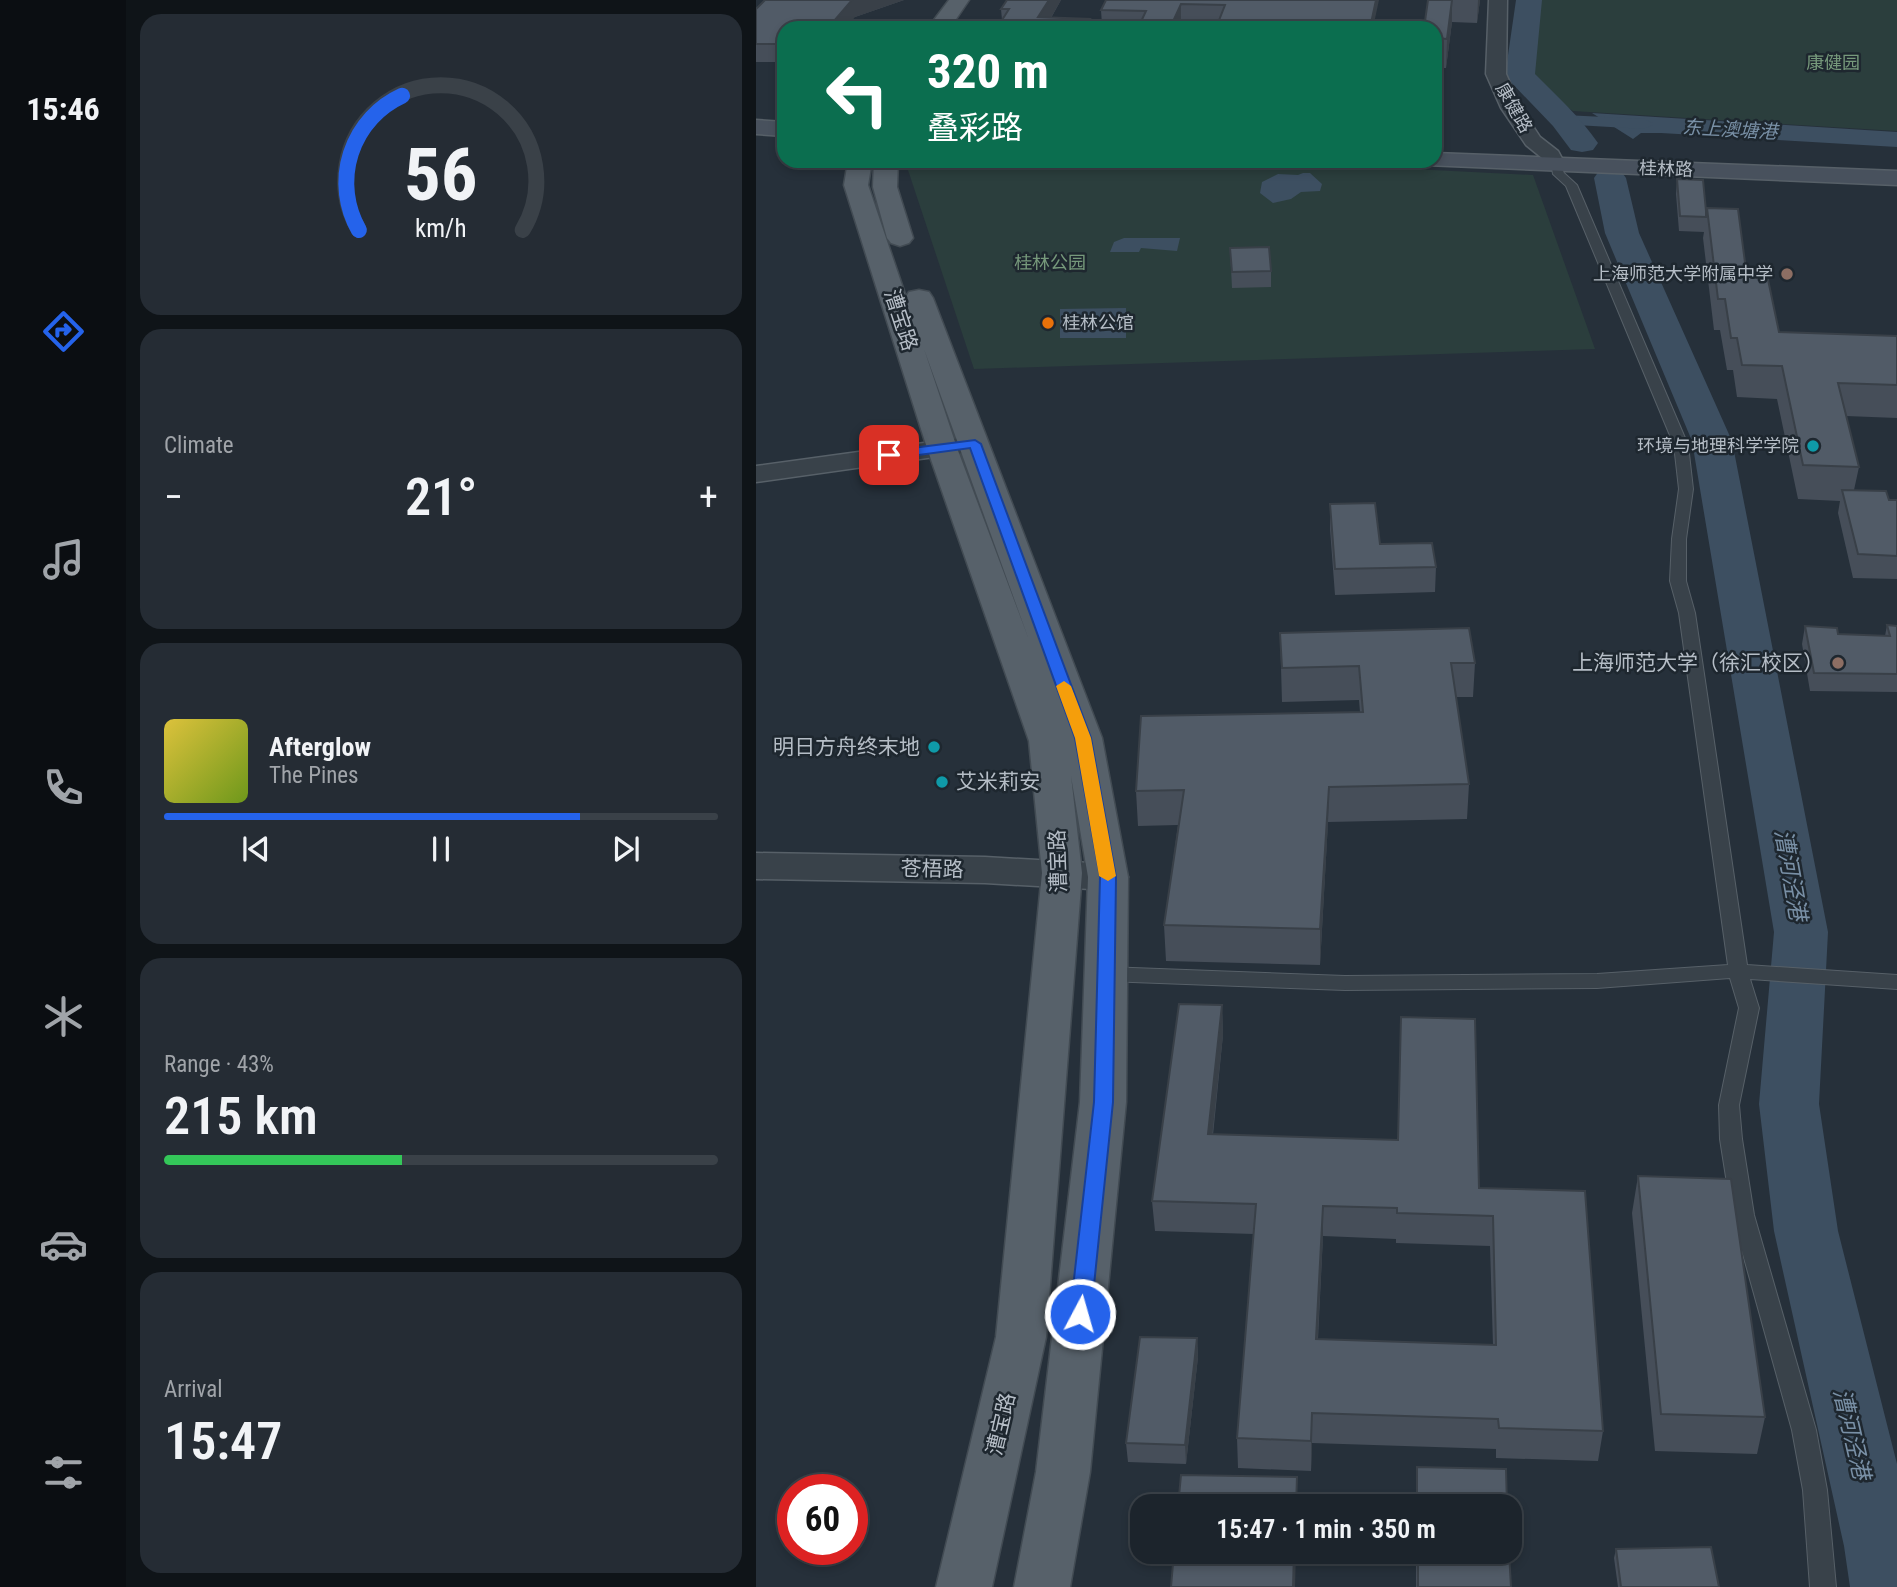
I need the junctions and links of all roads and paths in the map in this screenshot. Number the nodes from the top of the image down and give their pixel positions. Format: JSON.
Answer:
{"nodes":[{"id":1,"x":1498,"y":0,"type":"edge"},
{"id":2,"x":967,"y":5,"type":"edge"},
{"id":3,"x":948,"y":21,"type":"edge"},
{"id":4,"x":756,"y":127,"type":"edge"},
{"id":5,"x":777,"y":128,"type":"edge"},
{"id":6,"x":1442,"y":151,"type":"edge"},
{"id":7,"x":1553,"y":159,"type":"junction"},
{"id":8,"x":1442,"y":160,"type":"edge"},
{"id":9,"x":1897,"y":167,"type":"edge"},
{"id":10,"x":859,"y":168,"type":"edge"},
{"id":11,"x":886,"y":168,"type":"edge"},
{"id":12,"x":1897,"y":178,"type":"edge"},
{"id":13,"x":959,"y":446,"type":"junction"},
{"id":14,"x":756,"y":474,"type":"edge"},
{"id":15,"x":756,"y":866,"type":"edge"},
{"id":16,"x":1085,"y":875,"type":"junction"},
{"id":17,"x":1738,"y":971,"type":"junction"},
{"id":18,"x":1106,"y":974,"type":"junction"},
{"id":19,"x":1897,"y":982,"type":"edge"},
{"id":20,"x":964,"y":1587,"type":"edge"},
{"id":21,"x":1042,"y":1587,"type":"edge"},
{"id":22,"x":1823,"y":1587,"type":"edge"}],
"edges":[{"from":1,"to":7,"type":"street","name":"康健路"},
{"from":2,"to":3,"type":"main road"},
{"from":4,"to":5,"type":"main road"},
{"from":6,"to":7,"type":"main road","name":"桂林路"},
{"from":7,"to":8,"type":"main road","name":"桂林路"},
{"from":7,"to":9,"type":"main road","name":"桂林路"},
{"from":7,"to":12,"type":"main road","name":"桂林路"},
{"from":7,"to":17,"type":"lane"},
{"from":10,"to":13,"type":"main road","name":"漕宝路"},
{"from":11,"to":13,"type":"main road","name":"漕宝路"},
{"from":13,"to":14,"type":"street"},
{"from":13,"to":16,"type":"main road","name":"漕宝路"},
{"from":15,"to":16,"type":"street","name":"苍梧路"},
{"from":16,"to":18,"type":"main road","name":"漕宝路"},
{"from":16,"to":20,"type":"main road","name":"漕宝路"},
{"from":17,"to":18,"type":"lane"},
{"from":17,"to":19,"type":"lane"},
{"from":17,"to":22,"type":"lane"},
{"from":18,"to":21,"type":"main road","name":"漕宝路"}]}
